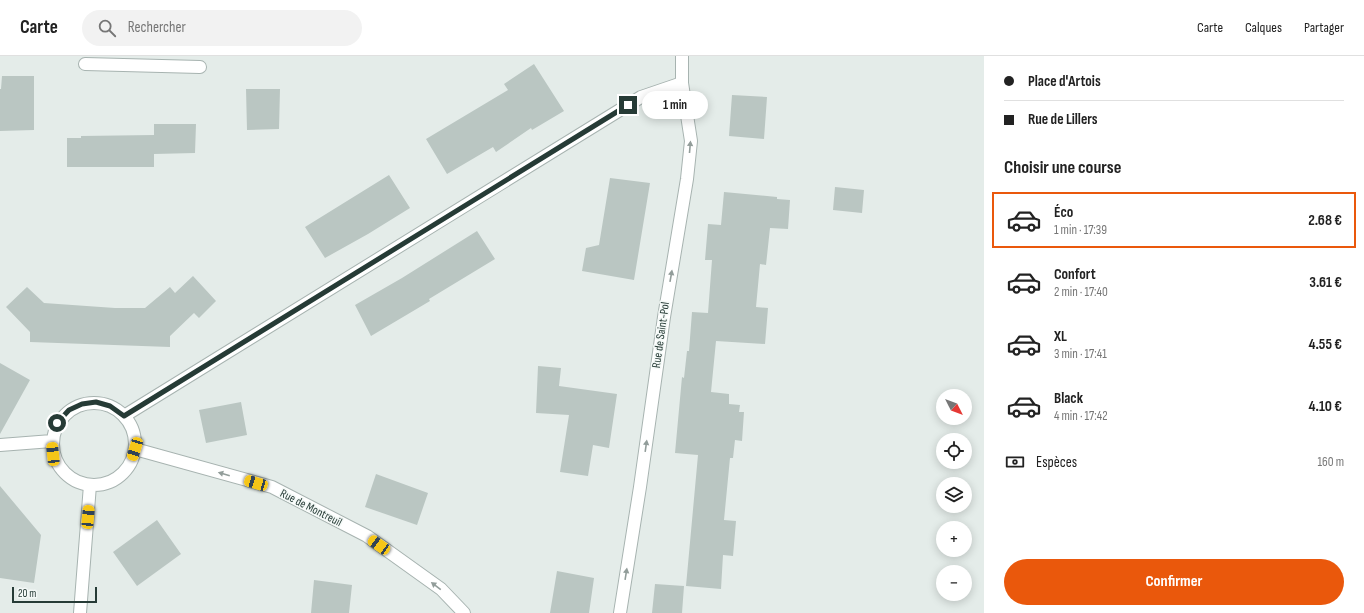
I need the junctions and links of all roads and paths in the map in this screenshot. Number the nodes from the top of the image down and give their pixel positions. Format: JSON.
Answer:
{"nodes":[{"id":1,"x":682,"y":56,"type":"edge"},
{"id":2,"x":116,"y":60,"type":"edge"},
{"id":3,"x":85,"y":64,"type":"dead end"},
{"id":4,"x":200,"y":67,"type":"dead end"},
{"id":5,"x":682,"y":83,"type":"junction"},
{"id":6,"x":124,"y":416,"type":"junction"},
{"id":7,"x":52,"y":441,"type":"junction"},
{"id":8,"x":0,"y":444,"type":"edge"},
{"id":9,"x":135,"y":449,"type":"junction"},
{"id":10,"x":90,"y":486,"type":"junction"},
{"id":11,"x":80,"y":613,"type":"edge"},
{"id":12,"x":464,"y":613,"type":"edge"},
{"id":13,"x":620,"y":613,"type":"edge"}],
"edges":[{"from":1,"to":5,"type":"street","name":"Rue de Saint-Pol"},
{"from":2,"to":3,"type":"street"},
{"from":2,"to":4,"type":"street"},
{"from":5,"to":6,"type":"street"},
{"from":13,"to":5,"type":"street","name":"Rue de Saint-Pol","one_way":true},
{"from":6,"to":7,"type":"street"},
{"from":6,"to":9,"type":"street"},
{"from":7,"to":8,"type":"street"},
{"from":7,"to":10,"type":"street"},
{"from":9,"to":10,"type":"street"},
{"from":12,"to":9,"type":"street","name":"Rue de Montreuil","one_way":true},
{"from":10,"to":11,"type":"street"}]}
